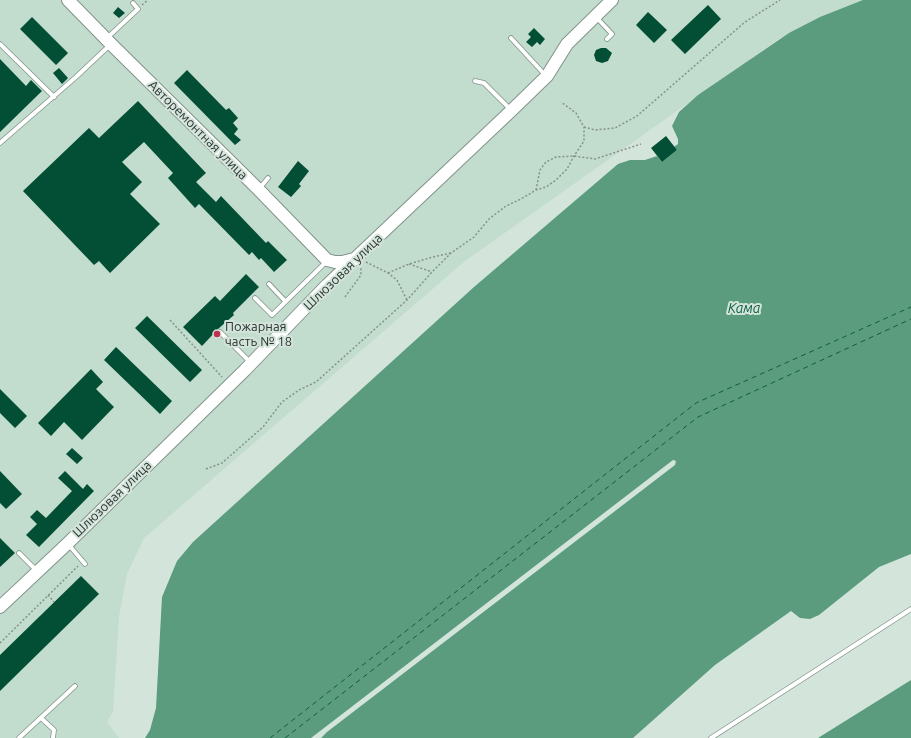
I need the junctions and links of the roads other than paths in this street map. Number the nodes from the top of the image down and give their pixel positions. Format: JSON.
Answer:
{"nodes":[{"id":1,"x":68,"y":0,"type":"edge"},
{"id":2,"x":612,"y":0,"type":"edge"},
{"id":3,"x":133,"y":3,"type":"dead end"},
{"id":4,"x":595,"y":16,"type":"junction"},
{"id":5,"x":511,"y":38,"type":"dead end"},
{"id":6,"x":607,"y":39,"type":"dead end"},
{"id":7,"x":109,"y":42,"type":"junction"},
{"id":8,"x":0,"y":44,"type":"edge"},
{"id":9,"x":547,"y":76,"type":"junction"},
{"id":10,"x":475,"y":81,"type":"dead end"},
{"id":11,"x":54,"y":97,"type":"junction"},
{"id":12,"x":512,"y":110,"type":"junction"},
{"id":13,"x":0,"y":143,"type":"edge"},
{"id":14,"x":268,"y":178,"type":"dead end"},
{"id":15,"x":258,"y":189,"type":"junction"},
{"id":16,"x":358,"y":259,"type":"junction"},
{"id":17,"x":327,"y":260,"type":"junction"},
{"id":18,"x":269,"y":284,"type":"dead end"},
{"id":19,"x":327,"y":285,"type":"junction"},
{"id":20,"x":255,"y":298,"type":"dead end"},
{"id":21,"x":285,"y":301,"type":"junction"},
{"id":22,"x":220,"y":332,"type":"dead end"},
{"id":23,"x":251,"y":363,"type":"junction"},
{"id":24,"x":67,"y":544,"type":"junction"},
{"id":25,"x":20,"y":553,"type":"dead end"},
{"id":26,"x":83,"y":563,"type":"road end"},
{"id":27,"x":37,"y":572,"type":"junction"},
{"id":28,"x":0,"y":607,"type":"edge"},
{"id":29,"x":911,"y":609,"type":"edge"},
{"id":30,"x":75,"y":686,"type":"dead end"},
{"id":31,"x":41,"y":718,"type":"junction"},
{"id":32,"x":19,"y":738,"type":"edge"},
{"id":33,"x":53,"y":738,"type":"edge"},
{"id":34,"x":711,"y":738,"type":"edge"}],
"edges":[{"from":1,"to":7,"type":"street","name":"Авторемонтная улица"},
{"from":2,"to":4,"type":"street","name":"Шлюзовая улица"},
{"from":3,"to":7,"type":"lane"},
{"from":4,"to":6,"type":"lane"},
{"from":4,"to":9,"type":"street","name":"Шлюзовая улица"},
{"from":5,"to":9,"type":"lane"},
{"from":7,"to":11,"type":"lane"},
{"from":7,"to":15,"type":"street","name":"Авторемонтная улица"},
{"from":8,"to":11,"type":"lane"},
{"from":9,"to":12,"type":"street","name":"Шлюзовая улица"},
{"from":10,"to":12,"type":"lane"},
{"from":11,"to":13,"type":"lane"},
{"from":12,"to":16,"type":"street","name":"Шлюзовая улица"},
{"from":14,"to":15,"type":"lane"},
{"from":15,"to":17,"type":"street","name":"Авторемонтная улица"},
{"from":16,"to":17,"type":"street"},
{"from":16,"to":19,"type":"street","name":"Шлюзовая улица"},
{"from":17,"to":19,"type":"street"},
{"from":17,"to":21,"type":"lane"},
{"from":18,"to":21,"type":"lane"},
{"from":19,"to":23,"type":"street","name":"Шлюзовая улица"},
{"from":20,"to":21,"type":"lane"},
{"from":22,"to":23,"type":"lane"},
{"from":23,"to":24,"type":"street","name":"Шлюзовая улица"},
{"from":24,"to":26,"type":"lane"},
{"from":24,"to":27,"type":"street","name":"Шлюзовая улица"},
{"from":25,"to":27,"type":"lane"},
{"from":27,"to":28,"type":"street","name":"Шлюзовая улица"},
{"from":29,"to":34,"type":"lane"},
{"from":30,"to":31,"type":"lane"},
{"from":31,"to":32,"type":"lane"},
{"from":31,"to":33,"type":"lane"}]}
